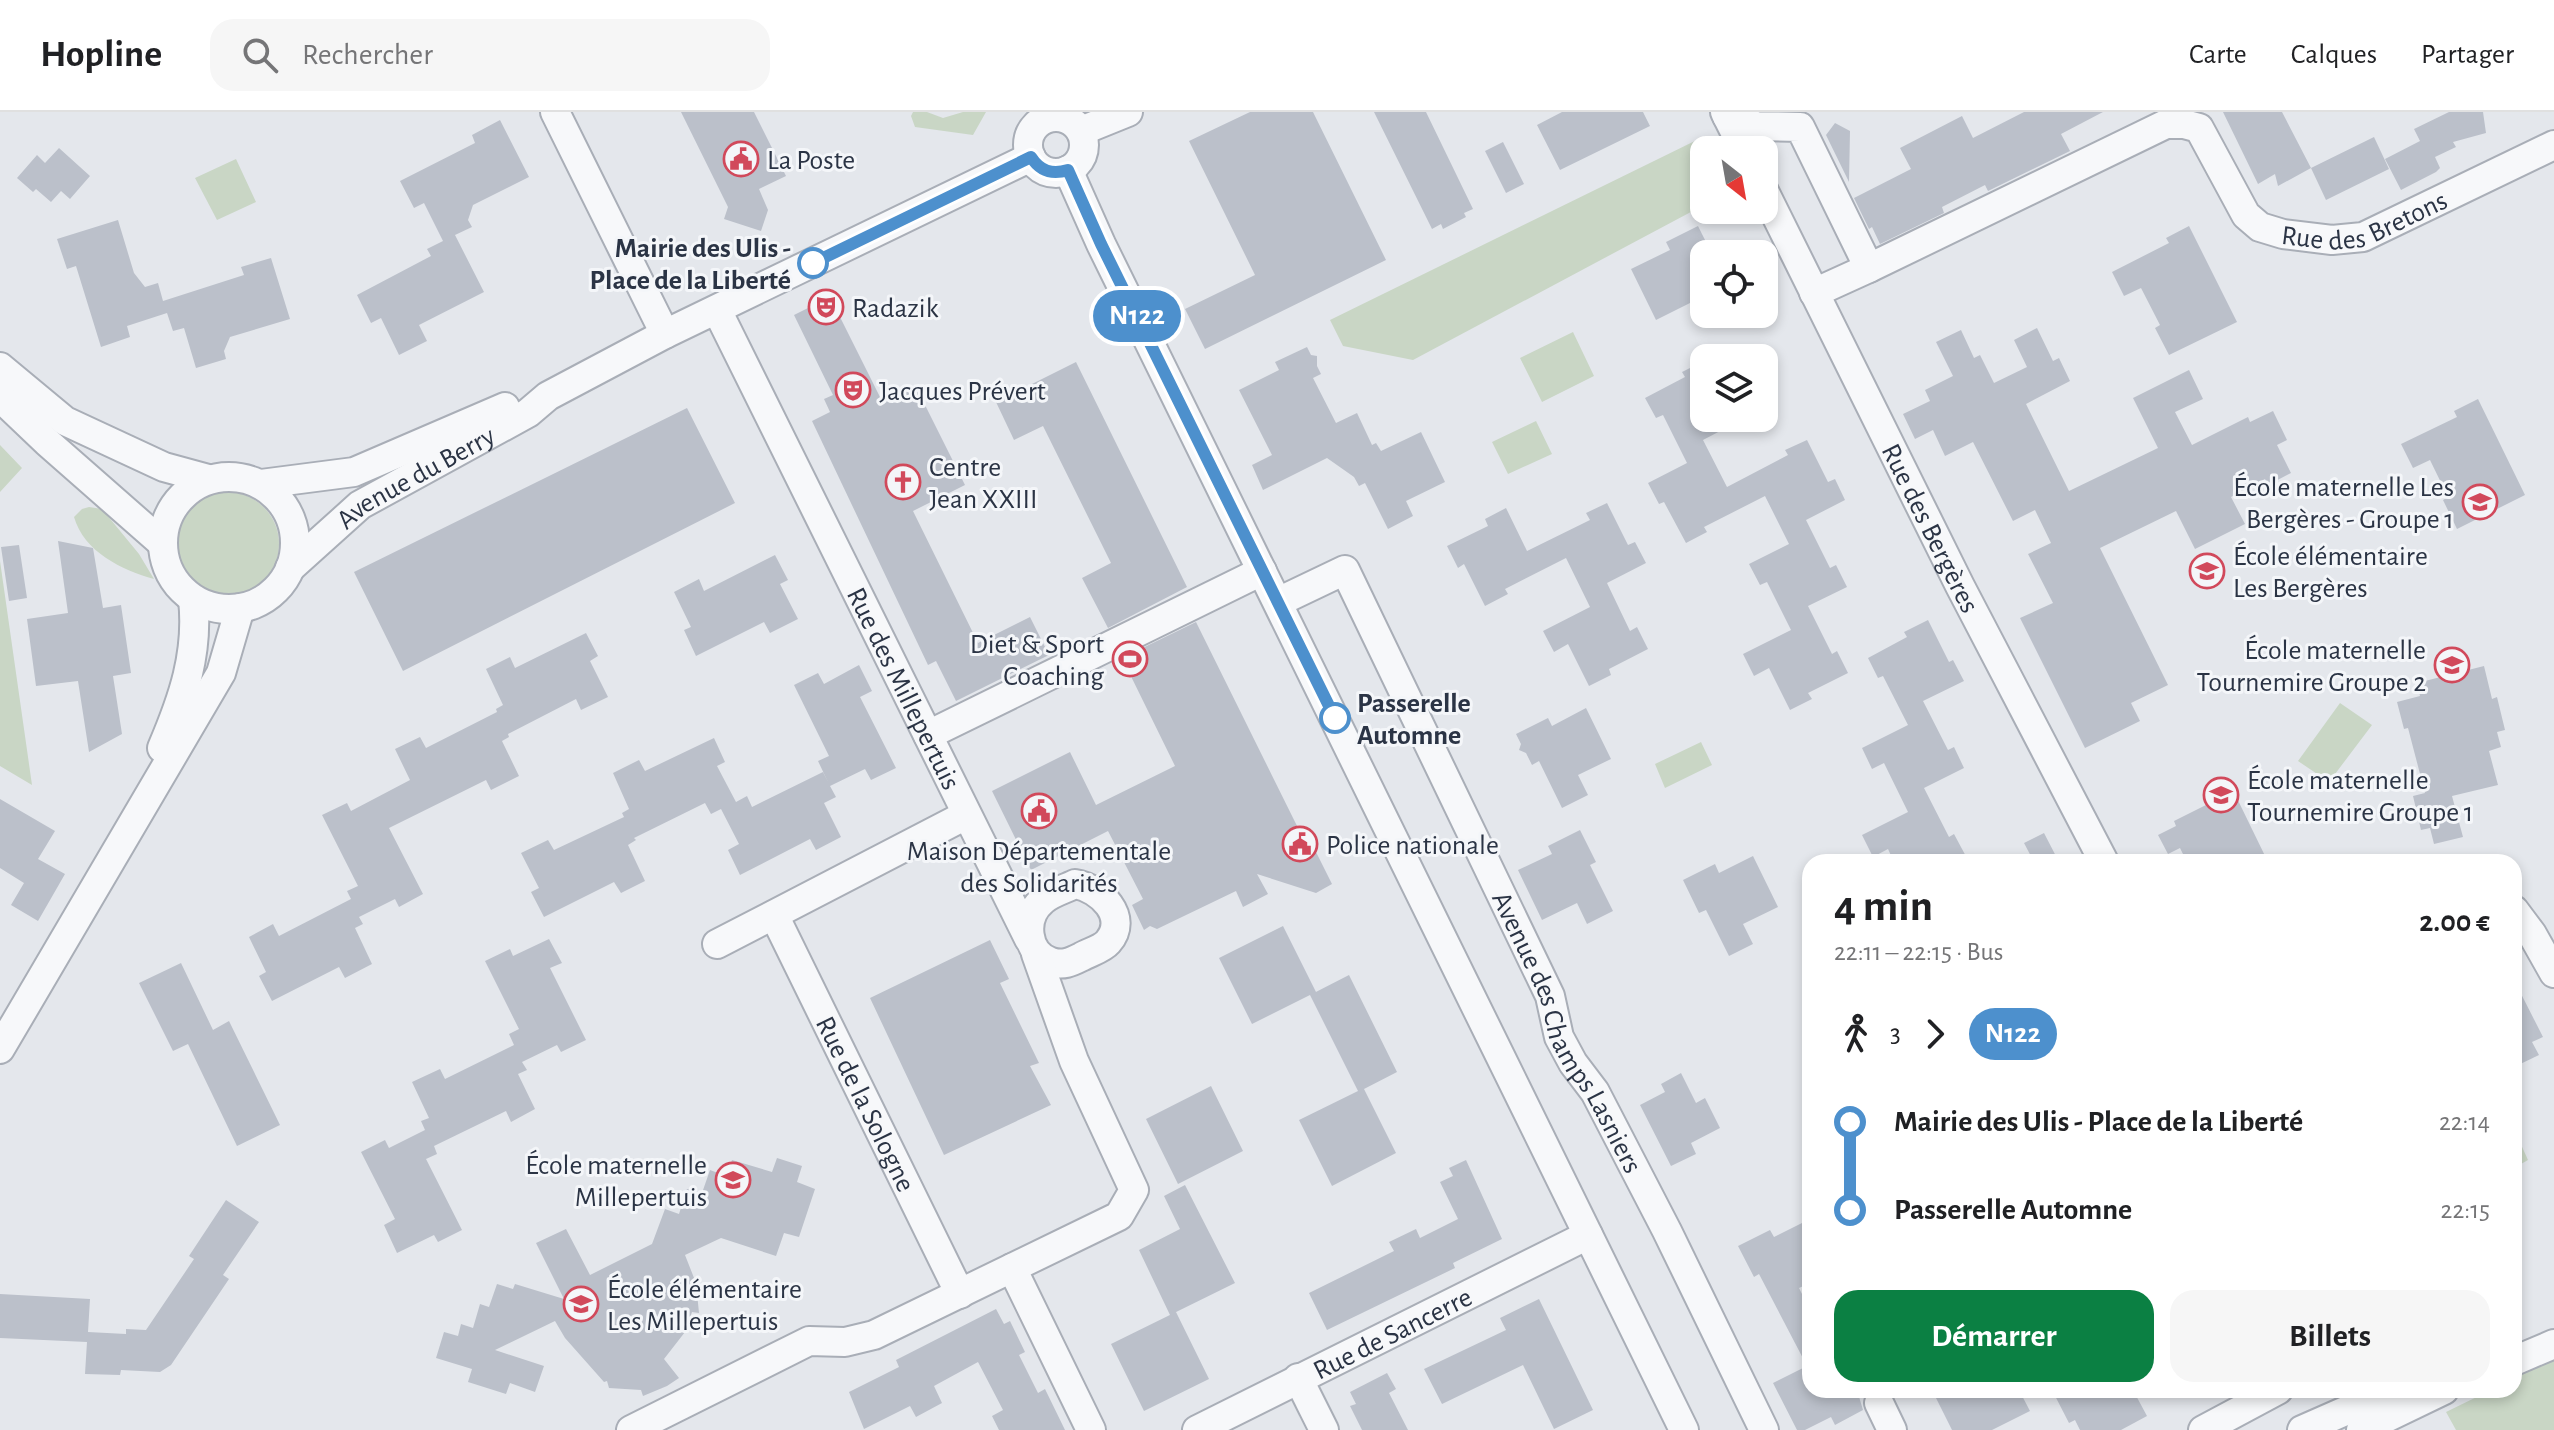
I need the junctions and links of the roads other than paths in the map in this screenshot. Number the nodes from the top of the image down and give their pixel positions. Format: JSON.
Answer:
{"nodes":[{"id":1,"x":555,"y":112,"type":"edge"},
{"id":2,"x":1128,"y":112,"type":"edge"},
{"id":3,"x":1726,"y":114,"type":"edge"},
{"id":4,"x":1042,"y":116,"type":"edge"},
{"id":5,"x":1081,"y":131,"type":"junction"},
{"id":6,"x":1737,"y":136,"type":"edge"},
{"id":7,"x":2554,"y":145,"type":"edge"},
{"id":8,"x":1031,"y":157,"type":"junction"},
{"id":9,"x":1068,"y":170,"type":"junction"},
{"id":10,"x":1778,"y":220,"type":"edge"},
{"id":11,"x":1869,"y":268,"type":"junction"},
{"id":12,"x":1814,"y":293,"type":"junction"},
{"id":13,"x":717,"y":310,"type":"junction"},
{"id":14,"x":665,"y":334,"type":"junction"},
{"id":15,"x":0,"y":367,"type":"edge"},
{"id":16,"x":548,"y":396,"type":"junction"},
{"id":17,"x":0,"y":397,"type":"edge"},
{"id":18,"x":208,"y":479,"type":"junction"},
{"id":19,"x":261,"y":484,"type":"junction"},
{"id":20,"x":162,"y":543,"type":"junction"},
{"id":21,"x":290,"y":568,"type":"junction"},
{"id":22,"x":1262,"y":571,"type":"junction"},
{"id":23,"x":193,"y":599,"type":"junction"},
{"id":24,"x":1278,"y":602,"type":"junction"},
{"id":25,"x":240,"y":608,"type":"junction"},
{"id":26,"x":928,"y":735,"type":"junction"},
{"id":27,"x":148,"y":793,"type":"junction"},
{"id":28,"x":966,"y":815,"type":"junction"},
{"id":29,"x":2100,"y":854,"type":"edge"},
{"id":30,"x":774,"y":915,"type":"junction"},
{"id":31,"x":2522,"y":921,"type":"edge"},
{"id":32,"x":717,"y":944,"type":"dead end"},
{"id":33,"x":2554,"y":973,"type":"edge"},
{"id":34,"x":0,"y":1049,"type":"edge"},
{"id":35,"x":1588,"y":1235,"type":"junction"},
{"id":36,"x":1012,"y":1268,"type":"junction"},
{"id":37,"x":960,"y":1294,"type":"junction"},
{"id":38,"x":2554,"y":1329,"type":"edge"},
{"id":39,"x":2522,"y":1340,"type":"edge"},
{"id":40,"x":2554,"y":1344,"type":"edge"},
{"id":41,"x":2522,"y":1358,"type":"edge"},
{"id":42,"x":1298,"y":1378,"type":"junction"},
{"id":43,"x":2263,"y":1398,"type":"edge"},
{"id":44,"x":2382,"y":1398,"type":"edge"},
{"id":45,"x":2414,"y":1398,"type":"edge"},
{"id":46,"x":1879,"y":1403,"type":"dead end"},
{"id":47,"x":2362,"y":1412,"type":"edge"},
{"id":48,"x":631,"y":1430,"type":"edge"},
{"id":49,"x":1091,"y":1430,"type":"edge"},
{"id":50,"x":1197,"y":1430,"type":"edge"},
{"id":51,"x":1324,"y":1430,"type":"edge"},
{"id":52,"x":1684,"y":1430,"type":"edge"},
{"id":53,"x":1764,"y":1430,"type":"edge"},
{"id":54,"x":1892,"y":1430,"type":"edge"},
{"id":55,"x":2203,"y":1430,"type":"edge"},
{"id":56,"x":2302,"y":1430,"type":"edge"}],
"edges":[{"from":1,"to":14,"type":"street"},
{"from":2,"to":5,"type":"street"},
{"from":3,"to":6,"type":"street"},
{"from":3,"to":11,"type":"street"},
{"from":4,"to":5,"type":"street"},
{"from":4,"to":8,"type":"street"},
{"from":5,"to":9,"type":"street"},
{"from":7,"to":11,"type":"street","name":"Rue des Bretons"},
{"from":8,"to":9,"type":"street"},
{"from":8,"to":13,"type":"street","name":"Avenue du Berry"},
{"from":9,"to":22,"type":"street"},
{"from":10,"to":12,"type":"street","name":"Rue des Bergères"},
{"from":11,"to":12,"type":"street"},
{"from":12,"to":29,"type":"street","name":"Rue des Bergères"},
{"from":13,"to":14,"type":"street","name":"Avenue du Berry"},
{"from":13,"to":26,"type":"street","name":"Rue des Millepertuis"},
{"from":14,"to":16,"type":"street","name":"Avenue du Berry"},
{"from":15,"to":18,"type":"street"},
{"from":16,"to":19,"type":"street","name":"Avenue du Berry"},
{"from":16,"to":21,"type":"street","name":"Avenue du Berry"},
{"from":17,"to":20,"type":"street"},
{"from":18,"to":19,"type":"street"},
{"from":18,"to":20,"type":"street"},
{"from":19,"to":21,"type":"street"},
{"from":20,"to":23,"type":"street"},
{"from":21,"to":25,"type":"street"},
{"from":22,"to":24,"type":"street"},
{"from":22,"to":26,"type":"street"},
{"from":23,"to":25,"type":"street"},
{"from":23,"to":27,"type":"street"},
{"from":24,"to":35,"type":"street"},
{"from":24,"to":53,"type":"street","name":"Avenue des Champs Lasniers"},
{"from":25,"to":27,"type":"street"},
{"from":26,"to":28,"type":"street","name":"Rue des Millepertuis"},
{"from":27,"to":34,"type":"street"},
{"from":28,"to":30,"type":"street","name":"Rue des Millepertuis"},
{"from":28,"to":36,"type":"street"},
{"from":30,"to":32,"type":"street","name":"Rue des Millepertuis"},
{"from":30,"to":37,"type":"street","name":"Rue de la Sologne"},
{"from":31,"to":33,"type":"street"},
{"from":35,"to":42,"type":"street","name":"Rue de Sancerre"},
{"from":35,"to":52,"type":"street"},
{"from":36,"to":37,"type":"street"},
{"from":36,"to":49,"type":"street"},
{"from":37,"to":48,"type":"street"},
{"from":38,"to":39,"type":"street"},
{"from":40,"to":41,"type":"street"},
{"from":42,"to":50,"type":"street","name":"Rue de Sancerre"},
{"from":42,"to":51,"type":"street"},
{"from":43,"to":55,"type":"street"},
{"from":44,"to":47,"type":"street"},
{"from":45,"to":47,"type":"street"},
{"from":46,"to":54,"type":"street"},
{"from":47,"to":56,"type":"street"}]}
